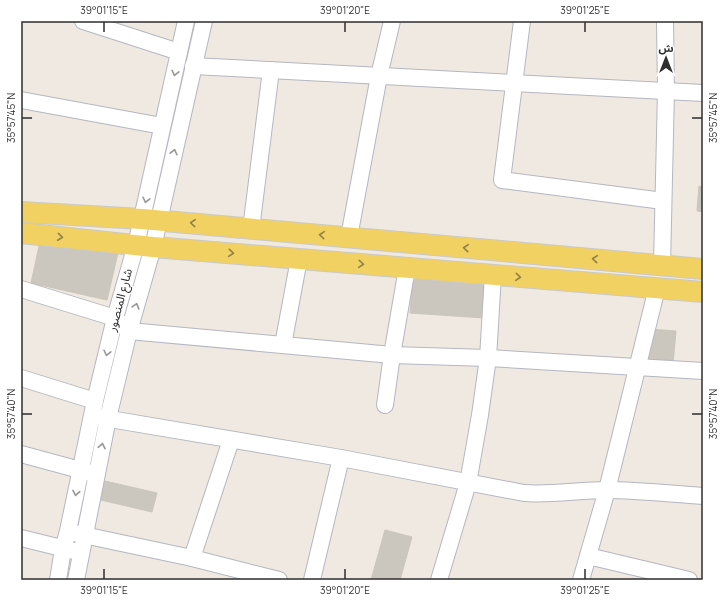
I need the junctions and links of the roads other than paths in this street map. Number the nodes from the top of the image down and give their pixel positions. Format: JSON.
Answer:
{"nodes":[{"id":1,"x":83,"y":21,"type":"edge"},
{"id":2,"x":186,"y":21,"type":"edge"},
{"id":3,"x":204,"y":21,"type":"edge"},
{"id":4,"x":392,"y":21,"type":"edge"},
{"id":5,"x":522,"y":21,"type":"edge"},
{"id":6,"x":665,"y":21,"type":"edge"},
{"id":7,"x":179,"y":52,"type":"junction"},
{"id":8,"x":194,"y":66,"type":"junction"},
{"id":9,"x":271,"y":70,"type":"junction"},
{"id":10,"x":379,"y":76,"type":"junction"},
{"id":11,"x":514,"y":83,"type":"junction"},
{"id":12,"x":666,"y":91,"type":"junction"},
{"id":13,"x":703,"y":93,"type":"edge"},
{"id":14,"x":21,"y":100,"type":"edge"},
{"id":15,"x":162,"y":126,"type":"junction"},
{"id":16,"x":663,"y":201,"type":"junction"},
{"id":17,"x":21,"y":212,"type":"edge"},
{"id":18,"x":150,"y":220,"type":"junction"},
{"id":19,"x":251,"y":228,"type":"junction"},
{"id":20,"x":21,"y":233,"type":"edge"},
{"id":21,"x":349,"y":237,"type":"junction"},
{"id":22,"x":144,"y":246,"type":"junction"},
{"id":23,"x":299,"y":259,"type":"junction"},
{"id":24,"x":624,"y":262,"type":"junction"},
{"id":25,"x":662,"y":265,"type":"junction"},
{"id":26,"x":407,"y":268,"type":"junction"},
{"id":27,"x":699,"y":268,"type":"edge"},
{"id":28,"x":493,"y":275,"type":"junction"},
{"id":29,"x":622,"y":285,"type":"junction"},
{"id":30,"x":657,"y":288,"type":"junction"},
{"id":31,"x":21,"y":289,"type":"edge"},
{"id":32,"x":698,"y":292,"type":"edge"},
{"id":33,"x":115,"y":318,"type":"junction"},
{"id":34,"x":129,"y":331,"type":"junction"},
{"id":35,"x":283,"y":345,"type":"junction"},
{"id":36,"x":392,"y":355,"type":"junction"},
{"id":37,"x":488,"y":358,"type":"junction"},
{"id":38,"x":638,"y":367,"type":"junction"},
{"id":39,"x":703,"y":371,"type":"edge"},
{"id":40,"x":21,"y":378,"type":"edge"},
{"id":41,"x":385,"y":405,"type":"dead end"},
{"id":42,"x":93,"y":408,"type":"junction"},
{"id":43,"x":108,"y":418,"type":"junction"},
{"id":44,"x":231,"y":440,"type":"junction"},
{"id":45,"x":21,"y":454,"type":"edge"},
{"id":46,"x":341,"y":458,"type":"junction"},
{"id":47,"x":80,"y":470,"type":"junction"},
{"id":48,"x":97,"y":474,"type":"junction"},
{"id":49,"x":468,"y":483,"type":"junction"},
{"id":50,"x":607,"y":490,"type":"junction"},
{"id":51,"x":703,"y":496,"type":"edge"},
{"id":52,"x":68,"y":532,"type":"junction"},
{"id":53,"x":84,"y":534,"type":"junction"},
{"id":54,"x":21,"y":538,"type":"edge"},
{"id":55,"x":63,"y":549,"type":"junction"},
{"id":56,"x":81,"y":552,"type":"junction"},
{"id":57,"x":588,"y":556,"type":"junction"},
{"id":58,"x":192,"y":558,"type":"junction"},
{"id":59,"x":58,"y":580,"type":"edge"},
{"id":60,"x":76,"y":580,"type":"edge"},
{"id":61,"x":279,"y":580,"type":"edge"},
{"id":62,"x":312,"y":580,"type":"edge"},
{"id":63,"x":439,"y":580,"type":"edge"},
{"id":64,"x":581,"y":580,"type":"edge"},
{"id":65,"x":689,"y":580,"type":"edge"}],
"edges":[{"from":1,"to":7,"type":"street"},
{"from":2,"to":7,"type":"street","name":"شارع المنصور"},
{"from":3,"to":8,"type":"street","name":"شارع المنصور"},
{"from":4,"to":10,"type":"street"},
{"from":5,"to":11,"type":"street"},
{"from":6,"to":12,"type":"street"},
{"from":7,"to":15,"type":"street","name":"شارع المنصور","one_way":true},
{"from":8,"to":9,"type":"street"},
{"from":18,"to":8,"type":"street","name":"شارع المنصور","one_way":true},
{"from":9,"to":10,"type":"street"},
{"from":9,"to":19,"type":"street"},
{"from":10,"to":11,"type":"street"},
{"from":10,"to":21,"type":"street"},
{"from":11,"to":12,"type":"street"},
{"from":11,"to":16,"type":"street"},
{"from":12,"to":13,"type":"street"},
{"from":12,"to":16,"type":"street"},
{"from":14,"to":15,"type":"street"},
{"from":15,"to":18,"type":"street","name":"شارع المنصور","one_way":true},
{"from":16,"to":25,"type":"street"},
{"from":17,"to":18,"type":"main road"},
{"from":19,"to":18,"type":"main road","one_way":true},
{"from":18,"to":22,"type":"street","name":"شارع المنصور"},
{"from":21,"to":19,"type":"main road","one_way":true},
{"from":20,"to":22,"type":"main road","one_way":true},
{"from":24,"to":21,"type":"main road","one_way":true},
{"from":22,"to":23,"type":"main road","one_way":true},
{"from":22,"to":33,"type":"street","name":"شارع المنصور"},
{"from":34,"to":22,"type":"street","name":"شارع المنصور","one_way":true},
{"from":23,"to":26,"type":"main road","one_way":true},
{"from":23,"to":35,"type":"street"},
{"from":24,"to":25,"type":"main road"},
{"from":24,"to":29,"type":"street"},
{"from":25,"to":27,"type":"main road"},
{"from":26,"to":28,"type":"main road"},
{"from":26,"to":36,"type":"street"},
{"from":27,"to":32,"type":"street"},
{"from":28,"to":29,"type":"main road","one_way":true},
{"from":28,"to":37,"type":"street"},
{"from":29,"to":30,"type":"main road"},
{"from":30,"to":32,"type":"main road"},
{"from":30,"to":38,"type":"street"},
{"from":31,"to":33,"type":"street"},
{"from":33,"to":34,"type":"street"},
{"from":33,"to":42,"type":"street","name":"شارع المنصور","one_way":true},
{"from":34,"to":35,"type":"street"},
{"from":34,"to":43,"type":"street","name":"شارع المنصور"},
{"from":35,"to":36,"type":"street"},
{"from":36,"to":37,"type":"street"},
{"from":36,"to":41,"type":"street"},
{"from":37,"to":38,"type":"street"},
{"from":37,"to":49,"type":"street"},
{"from":38,"to":39,"type":"street"},
{"from":38,"to":50,"type":"street"},
{"from":40,"to":42,"type":"street"},
{"from":42,"to":43,"type":"street"},
{"from":42,"to":47,"type":"street","name":"شارع المنصور"},
{"from":43,"to":44,"type":"street"},
{"from":48,"to":43,"type":"street","name":"شارع المنصور","one_way":true},
{"from":44,"to":46,"type":"street"},
{"from":44,"to":58,"type":"street"},
{"from":45,"to":47,"type":"street"},
{"from":46,"to":49,"type":"street"},
{"from":46,"to":62,"type":"street"},
{"from":47,"to":48,"type":"street"},
{"from":47,"to":52,"type":"street","name":"شارع المنصور","one_way":true},
{"from":48,"to":53,"type":"street","name":"شارع المنصور"},
{"from":49,"to":50,"type":"street"},
{"from":49,"to":63,"type":"street"},
{"from":50,"to":51,"type":"street"},
{"from":50,"to":57,"type":"street"},
{"from":52,"to":53,"type":"street"},
{"from":52,"to":55,"type":"street","name":"شارع المنصور"},
{"from":53,"to":56,"type":"street","name":"شارع المنصور"},
{"from":53,"to":58,"type":"street"},
{"from":54,"to":55,"type":"street"},
{"from":55,"to":56,"type":"street"},
{"from":55,"to":59,"type":"street","name":"شارع المنصور"},
{"from":56,"to":60,"type":"street","name":"شارع المنصور"},
{"from":57,"to":64,"type":"street"},
{"from":57,"to":65,"type":"street"},
{"from":58,"to":61,"type":"street"}]}
